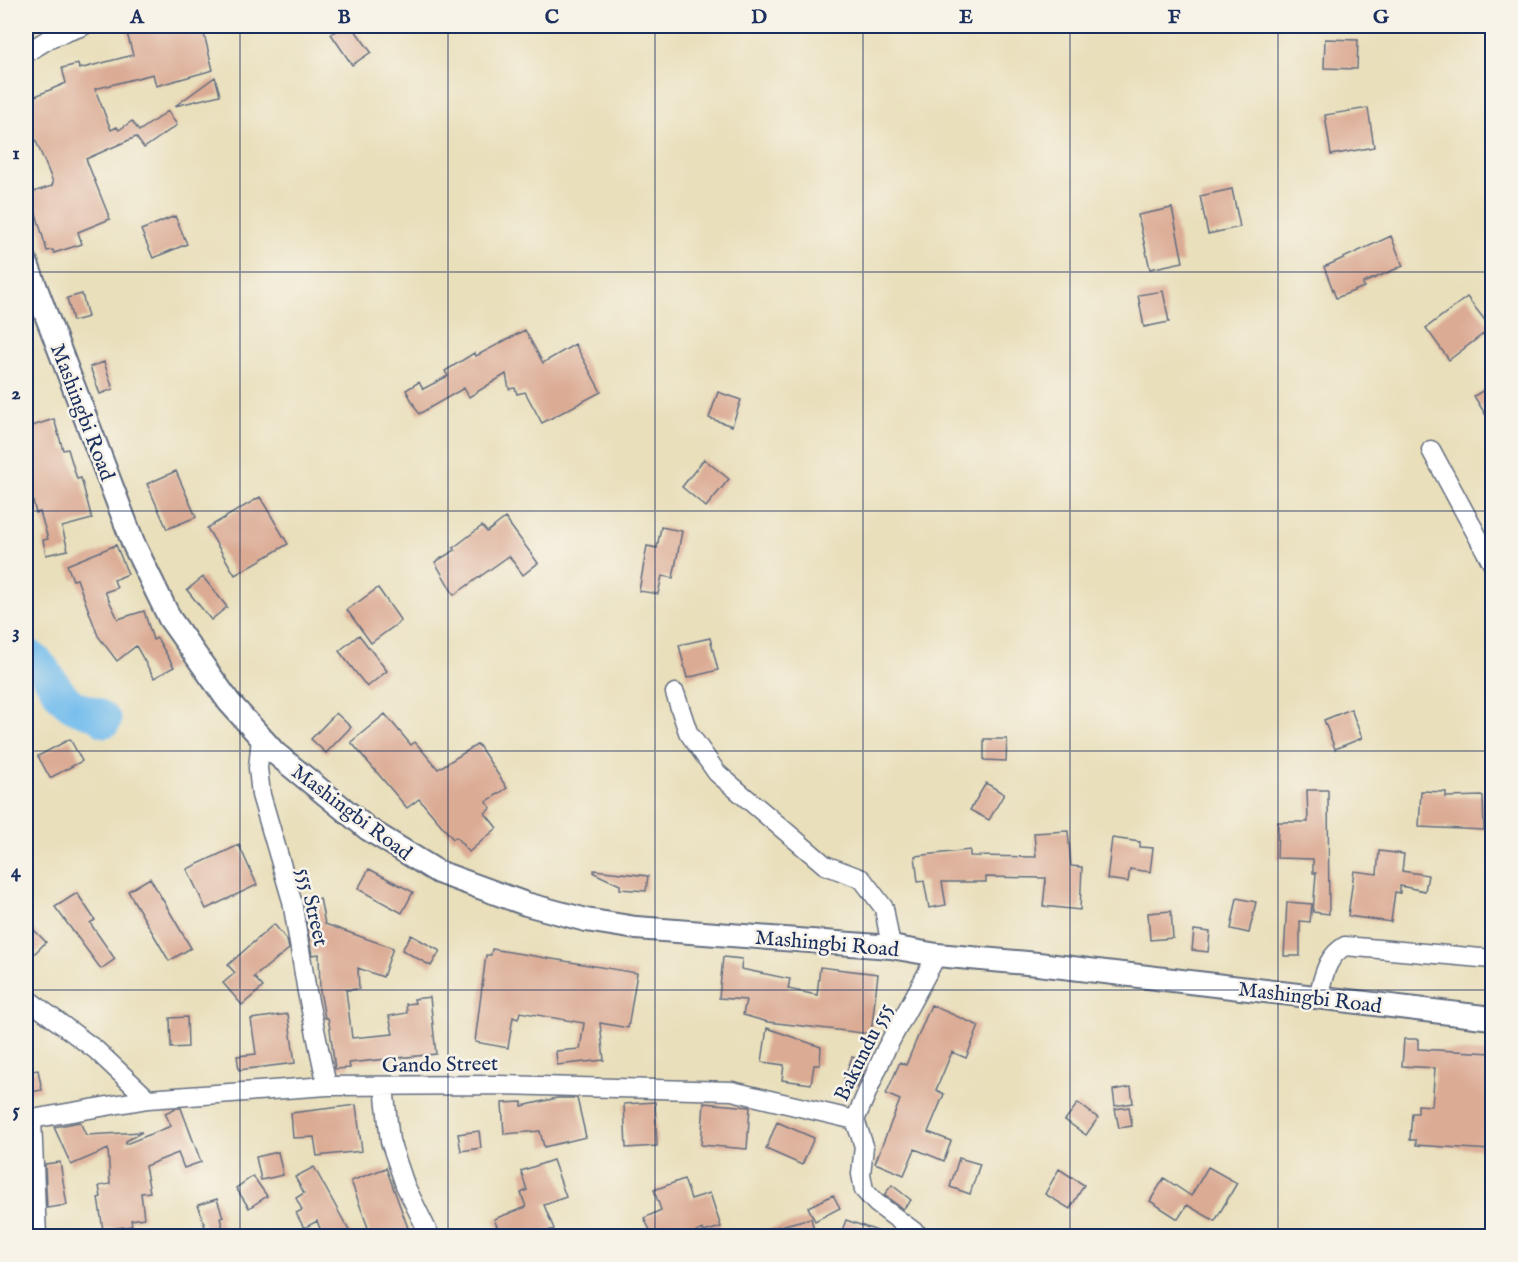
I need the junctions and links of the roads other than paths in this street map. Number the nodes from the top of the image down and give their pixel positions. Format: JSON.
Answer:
{"nodes":[{"id":1,"x":83,"y":26,"type":"edge"},
{"id":2,"x":26,"y":53,"type":"edge"},
{"id":3,"x":26,"y":262,"type":"edge"},
{"id":4,"x":1431,"y":450,"type":"dead end"},
{"id":5,"x":1492,"y":563,"type":"edge"},
{"id":6,"x":675,"y":693,"type":"dead end"},
{"id":7,"x":261,"y":738,"type":"junction"},
{"id":8,"x":891,"y":947,"type":"junction"},
{"id":9,"x":936,"y":955,"type":"junction"},
{"id":10,"x":1492,"y":959,"type":"edge"},
{"id":11,"x":1318,"y":996,"type":"junction"},
{"id":12,"x":26,"y":998,"type":"edge"},
{"id":13,"x":1492,"y":1018,"type":"edge"},
{"id":14,"x":327,"y":1086,"type":"junction"},
{"id":15,"x":384,"y":1087,"type":"junction"},
{"id":16,"x":148,"y":1099,"type":"junction"},
{"id":17,"x":28,"y":1120,"type":"edge"},
{"id":18,"x":855,"y":1120,"type":"junction"},
{"id":19,"x":37,"y":1236,"type":"edge"},
{"id":20,"x":430,"y":1236,"type":"edge"},
{"id":21,"x":920,"y":1236,"type":"edge"}],
"edges":[{"from":1,"to":2,"type":"street"},
{"from":3,"to":7,"type":"main road","name":"Mashingbi Road"},
{"from":4,"to":5,"type":"street"},
{"from":6,"to":8,"type":"street"},
{"from":7,"to":8,"type":"main road","name":"Mashingbi Road"},
{"from":7,"to":14,"type":"street","name":"555 Street"},
{"from":8,"to":9,"type":"main road","name":"Mashingbi Road"},
{"from":9,"to":11,"type":"main road","name":"Mashingbi Road"},
{"from":9,"to":18,"type":"street","name":"Bakundu 555"},
{"from":10,"to":11,"type":"street"},
{"from":11,"to":13,"type":"main road","name":"Mashingbi Road"},
{"from":12,"to":16,"type":"street"},
{"from":14,"to":15,"type":"street","name":"Gando Street"},
{"from":14,"to":16,"type":"street","name":"Gando Street"},
{"from":15,"to":18,"type":"street","name":"Gando Street"},
{"from":15,"to":20,"type":"street"},
{"from":16,"to":17,"type":"street","name":"Gando Street"},
{"from":17,"to":19,"type":"street"},
{"from":18,"to":21,"type":"street","name":"Bakundu 555"}]}
